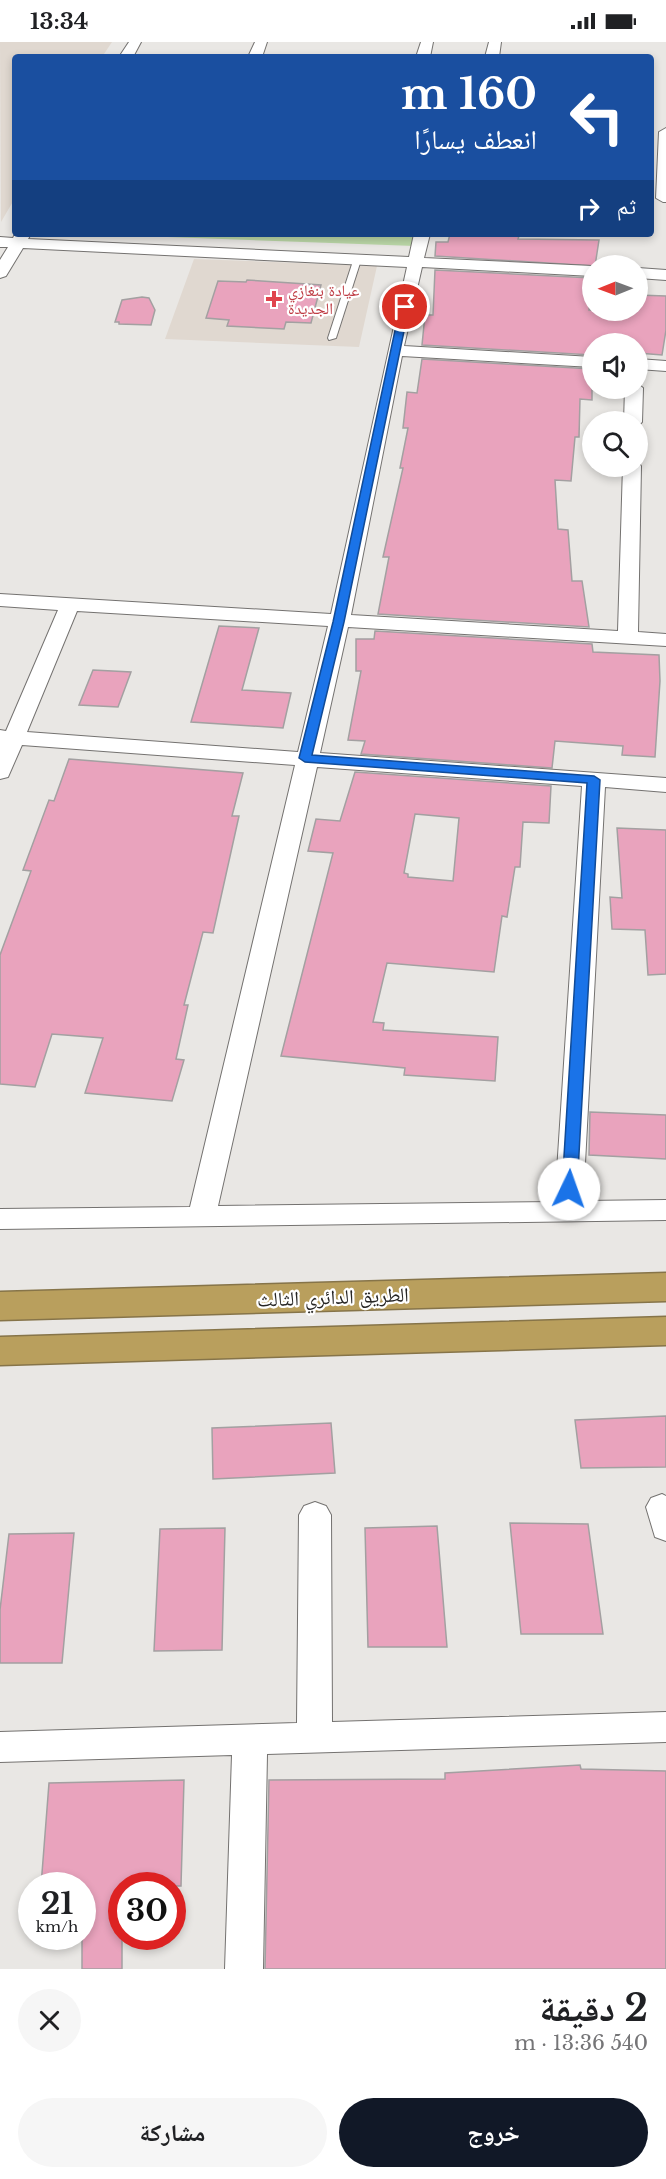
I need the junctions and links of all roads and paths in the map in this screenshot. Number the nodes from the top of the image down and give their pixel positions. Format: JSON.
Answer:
{"nodes":[{"id":1,"x":666,"y":132,"type":"edge"},
{"id":2,"x":660,"y":198,"type":"edge"},
{"id":3,"x":421,"y":237,"type":"edge"},
{"id":4,"x":20,"y":238,"type":"edge"},
{"id":5,"x":0,"y":242,"type":"edge"},
{"id":6,"x":357,"y":260,"type":"junction"},
{"id":7,"x":415,"y":263,"type":"junction"},
{"id":8,"x":582,"y":271,"type":"edge"},
{"id":9,"x":0,"y":273,"type":"edge"},
{"id":10,"x":648,"y":274,"type":"edge"},
{"id":11,"x":666,"y":275,"type":"edge"},
{"id":12,"x":332,"y":338,"type":"dead end"},
{"id":13,"x":395,"y":351,"type":"junction"},
{"id":14,"x":582,"y":361,"type":"edge"},
{"id":15,"x":648,"y":365,"type":"edge"},
{"id":16,"x":666,"y":366,"type":"edge"},
{"id":17,"x":632,"y":477,"type":"edge"},
{"id":18,"x":0,"y":600,"type":"edge"},
{"id":19,"x":70,"y":604,"type":"junction"},
{"id":20,"x":339,"y":622,"type":"junction"},
{"id":21,"x":628,"y":638,"type":"junction"},
{"id":22,"x":666,"y":640,"type":"edge"},
{"id":23,"x":7,"y":737,"type":"edge"},
{"id":24,"x":305,"y":758,"type":"junction"},
{"id":25,"x":0,"y":772,"type":"edge"},
{"id":26,"x":594,"y":780,"type":"junction"},
{"id":27,"x":666,"y":785,"type":"edge"},
{"id":28,"x":666,"y":1210,"type":"edge"},
{"id":29,"x":568,"y":1212,"type":"junction"},
{"id":30,"x":201,"y":1218,"type":"junction"},
{"id":31,"x":0,"y":1219,"type":"edge"},
{"id":32,"x":666,"y":1287,"type":"edge"},
{"id":33,"x":18,"y":1306,"type":"edge"},
{"id":34,"x":666,"y":1331,"type":"edge"},
{"id":35,"x":15,"y":1350,"type":"edge"},
{"id":36,"x":315,"y":1515,"type":"dead end"},
{"id":37,"x":666,"y":1727,"type":"edge"},
{"id":38,"x":314,"y":1738,"type":"junction"},
{"id":39,"x":250,"y":1740,"type":"junction"},
{"id":40,"x":0,"y":1747,"type":"edge"},
{"id":41,"x":244,"y":1969,"type":"edge"}],
"edges":[{"from":1,"to":2,"type":"street"},
{"from":3,"to":7,"type":"street"},
{"from":4,"to":5,"type":"street"},
{"from":4,"to":6,"type":"street"},
{"from":4,"to":9,"type":"street"},
{"from":6,"to":7,"type":"street"},
{"from":6,"to":12,"type":"lane"},
{"from":7,"to":8,"type":"street"},
{"from":7,"to":13,"type":"street"},
{"from":10,"to":11,"type":"street"},
{"from":13,"to":14,"type":"street"},
{"from":13,"to":20,"type":"street"},
{"from":15,"to":16,"type":"street"},
{"from":17,"to":21,"type":"street"},
{"from":18,"to":19,"type":"street"},
{"from":19,"to":20,"type":"street"},
{"from":19,"to":23,"type":"street"},
{"from":20,"to":21,"type":"street"},
{"from":20,"to":24,"type":"street"},
{"from":21,"to":22,"type":"street"},
{"from":23,"to":24,"type":"street"},
{"from":23,"to":25,"type":"street"},
{"from":24,"to":26,"type":"street"},
{"from":24,"to":30,"type":"street"},
{"from":26,"to":27,"type":"street"},
{"from":26,"to":29,"type":"street"},
{"from":28,"to":29,"type":"street"},
{"from":29,"to":30,"type":"street"},
{"from":30,"to":31,"type":"street"},
{"from":32,"to":33,"type":"highway","name":"الطريق الدائري الثالث"},
{"from":34,"to":35,"type":"highway"},
{"from":36,"to":38,"type":"street"},
{"from":37,"to":38,"type":"street"},
{"from":38,"to":39,"type":"street"},
{"from":39,"to":40,"type":"street"},
{"from":39,"to":41,"type":"street"}]}
